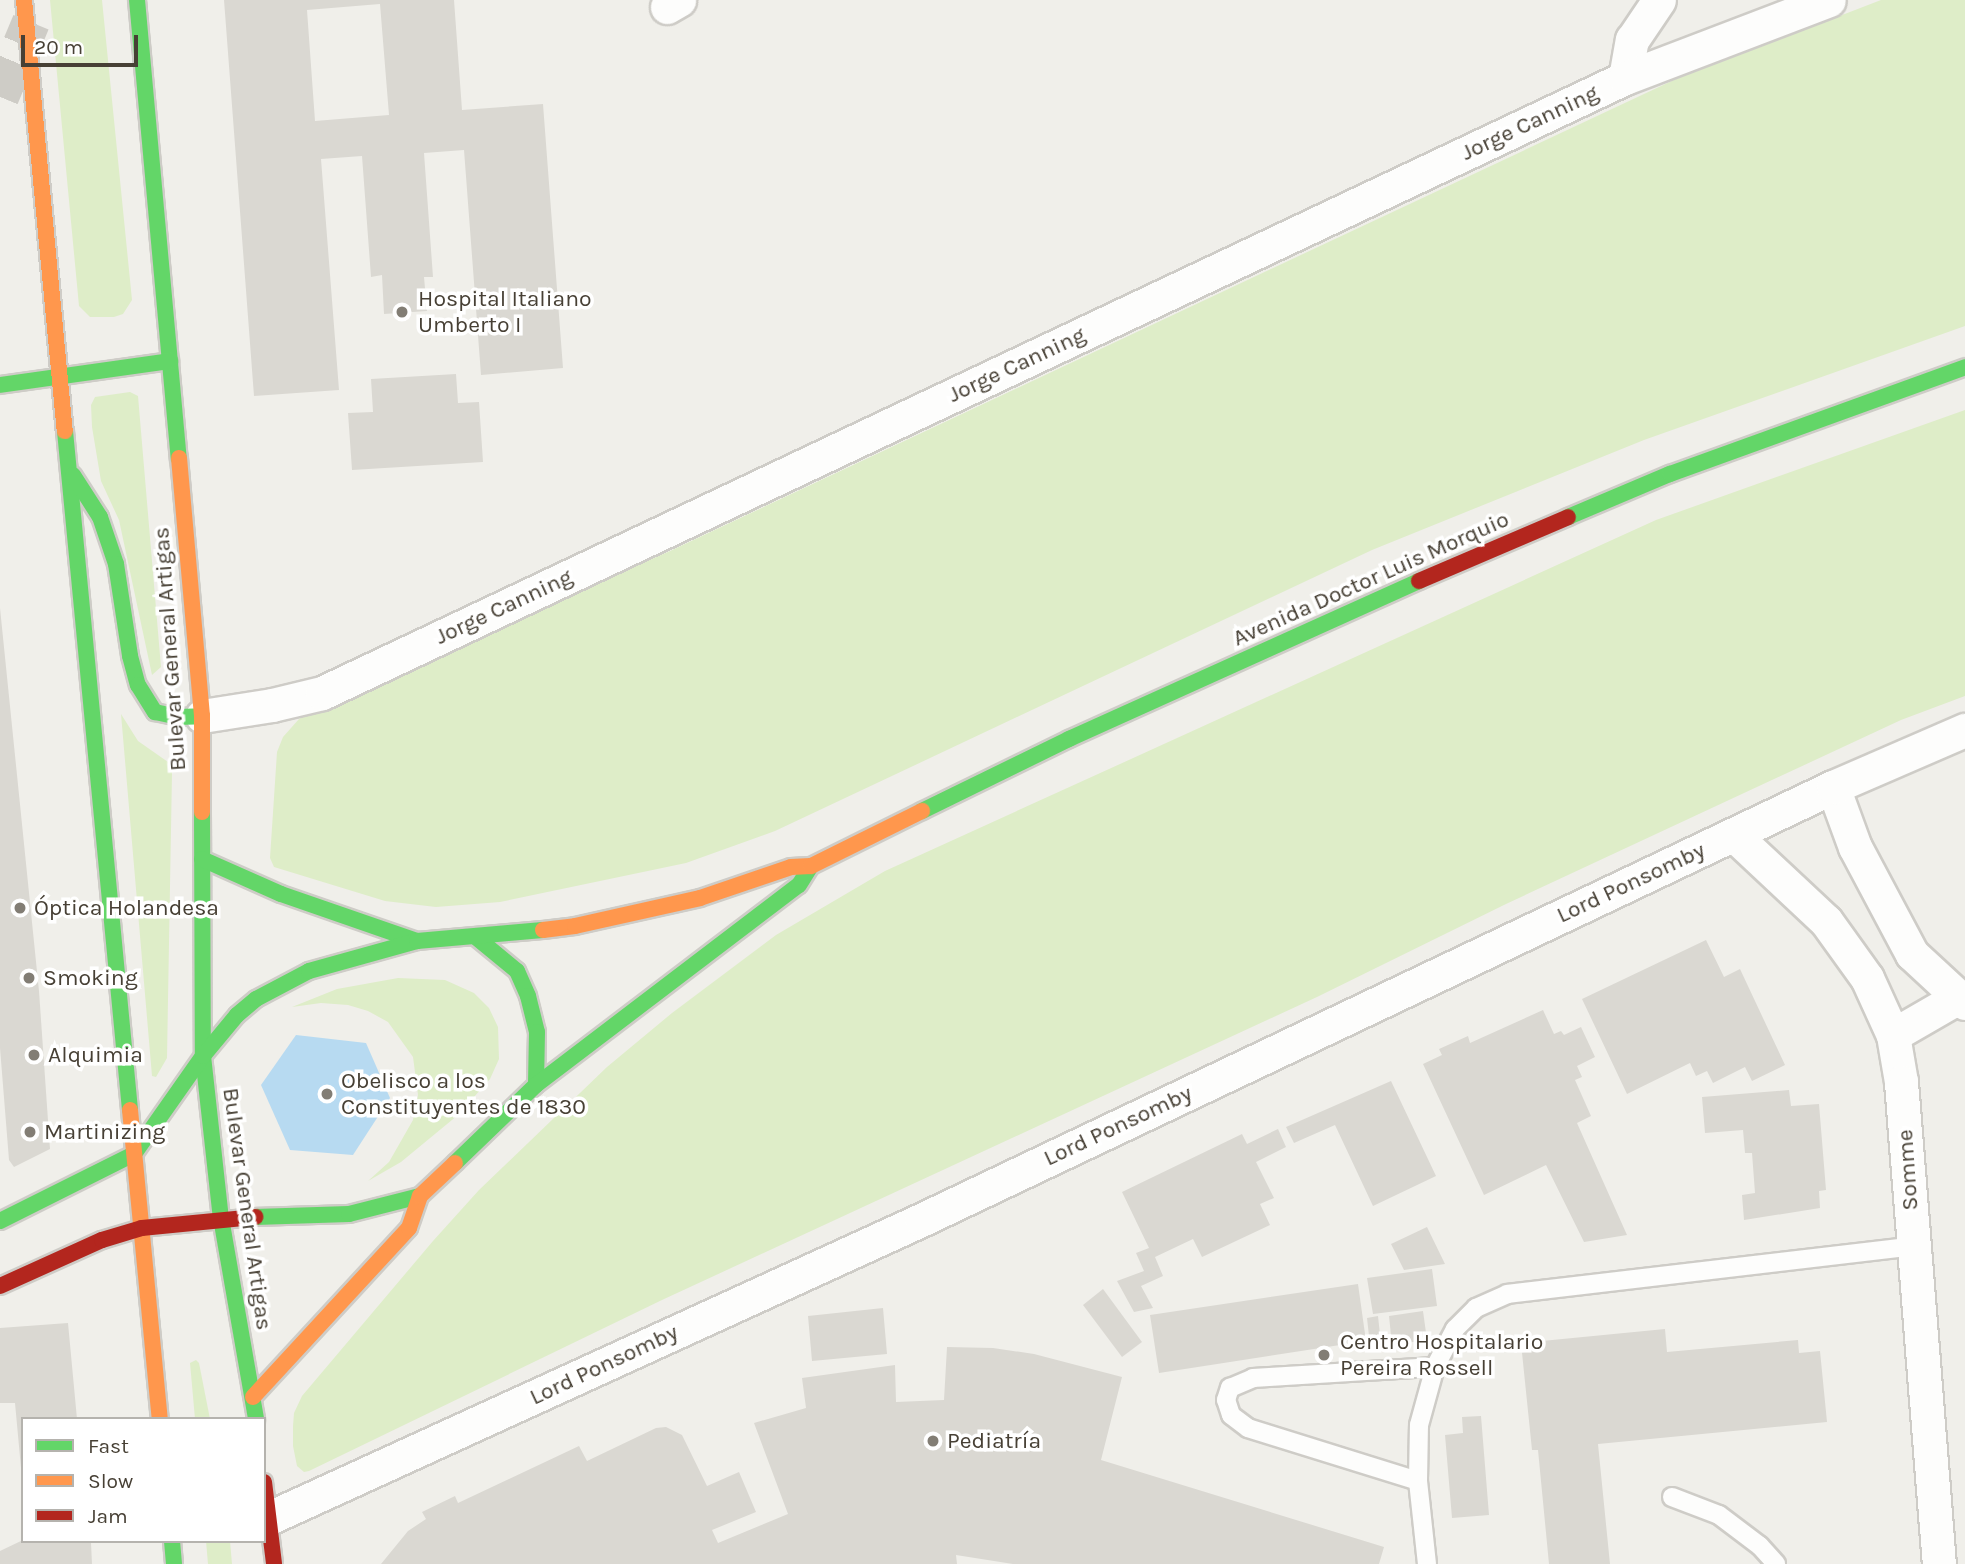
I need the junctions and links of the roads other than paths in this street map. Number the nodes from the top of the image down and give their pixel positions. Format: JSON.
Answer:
{"nodes":[{"id":1,"x":24,"y":0,"type":"edge"},
{"id":2,"x":137,"y":0,"type":"edge"},
{"id":3,"x":1659,"y":0,"type":"edge"},
{"id":4,"x":1826,"y":0,"type":"edge"},
{"id":5,"x":1625,"y":78,"type":"junction"},
{"id":6,"x":170,"y":361,"type":"junction"},
{"id":7,"x":1965,"y":368,"type":"edge"},
{"id":8,"x":59,"y":377,"type":"junction"},
{"id":9,"x":0,"y":385,"type":"edge"},
{"id":10,"x":69,"y":470,"type":"junction"},
{"id":11,"x":202,"y":716,"type":"junction"},
{"id":12,"x":1965,"y":730,"type":"edge"},
{"id":13,"x":1833,"y":787,"type":"junction"},
{"id":14,"x":1734,"y":835,"type":"junction"},
{"id":15,"x":202,"y":859,"type":"junction"},
{"id":16,"x":811,"y":866,"type":"junction"},
{"id":17,"x":477,"y":938,"type":"junction"},
{"id":18,"x":417,"y":941,"type":"junction"},
{"id":19,"x":1961,"y":1000,"type":"edge"},
{"id":20,"x":1893,"y":1035,"type":"junction"},
{"id":21,"x":203,"y":1056,"type":"junction"},
{"id":22,"x":536,"y":1085,"type":"junction"},
{"id":23,"x":134,"y":1154,"type":"junction"},
{"id":24,"x":419,"y":1196,"type":"junction"},
{"id":25,"x":221,"y":1218,"type":"junction"},
{"id":26,"x":0,"y":1221,"type":"edge"},
{"id":27,"x":142,"y":1228,"type":"junction"},
{"id":28,"x":1914,"y":1246,"type":"junction"},
{"id":29,"x":0,"y":1286,"type":"edge"},
{"id":30,"x":1434,"y":1367,"type":"junction"},
{"id":31,"x":253,"y":1397,"type":"junction"},
{"id":32,"x":160,"y":1417,"type":"edge"},
{"id":33,"x":256,"y":1417,"type":"edge"},
{"id":34,"x":1418,"y":1481,"type":"junction"},
{"id":35,"x":266,"y":1496,"type":"edge"},
{"id":36,"x":1672,"y":1497,"type":"dead end"},
{"id":37,"x":269,"y":1518,"type":"junction"},
{"id":38,"x":172,"y":1543,"type":"edge"},
{"id":39,"x":174,"y":1564,"type":"edge"},
{"id":40,"x":274,"y":1564,"type":"edge"},
{"id":41,"x":1427,"y":1564,"type":"edge"},
{"id":42,"x":1776,"y":1564,"type":"edge"},
{"id":43,"x":1939,"y":1564,"type":"edge"}],
"edges":[{"from":1,"to":8,"type":"main road"},
{"from":2,"to":6,"type":"main road","name":"Bulevar General Artigas"},
{"from":3,"to":5,"type":"street"},
{"from":4,"to":5,"type":"street","name":"Jorge Canning"},
{"from":5,"to":11,"type":"street","name":"Jorge Canning"},
{"from":6,"to":8,"type":"main road"},
{"from":6,"to":11,"type":"main road","name":"Bulevar General Artigas"},
{"from":7,"to":16,"type":"main road","name":"Avenida Doctor Luis Morquio"},
{"from":8,"to":9,"type":"main road"},
{"from":8,"to":10,"type":"main road"},
{"from":10,"to":11,"type":"main road"},
{"from":10,"to":23,"type":"main road"},
{"from":11,"to":15,"type":"main road","name":"Bulevar General Artigas"},
{"from":12,"to":13,"type":"street","name":"Lord Ponsomby"},
{"from":13,"to":14,"type":"street","name":"Lord Ponsomby"},
{"from":13,"to":19,"type":"street"},
{"from":14,"to":20,"type":"street","name":"Somme"},
{"from":14,"to":37,"type":"street","name":"Lord Ponsomby"},
{"from":15,"to":18,"type":"main road","name":"Avenida Doctor Luis Morquio"},
{"from":15,"to":21,"type":"main road","name":"Bulevar General Artigas"},
{"from":16,"to":17,"type":"main road","name":"Avenida Doctor Luis Morquio"},
{"from":16,"to":22,"type":"main road","name":"Avenida Doctor Luis Morquio"},
{"from":17,"to":18,"type":"main road","name":"Avenida Doctor Luis Morquio"},
{"from":17,"to":22,"type":"main road"},
{"from":18,"to":21,"type":"main road","name":"Avenida Doctor Luis Morquio"},
{"from":19,"to":20,"type":"street"},
{"from":20,"to":28,"type":"street","name":"Somme"},
{"from":21,"to":23,"type":"main road","name":"Avenida Doctor Luis Morquio"},
{"from":21,"to":25,"type":"main road","name":"Bulevar General Artigas"},
{"from":22,"to":24,"type":"main road","name":"Avenida Doctor Luis Morquio"},
{"from":23,"to":26,"type":"main road"},
{"from":23,"to":27,"type":"main road"},
{"from":24,"to":25,"type":"main road","name":"Avenida Doctor Luis Morquio"},
{"from":24,"to":31,"type":"main road","name":"Avenida Doctor Luis Morquio"},
{"from":25,"to":27,"type":"main road","name":"Avenida Doctor Luis Morquio"},
{"from":25,"to":31,"type":"main road","name":"Bulevar General Artigas"},
{"from":27,"to":29,"type":"main road","name":"Avenida Doctor Luis Morquio"},
{"from":27,"to":32,"type":"main road"},
{"from":28,"to":30,"type":"lane"},
{"from":28,"to":43,"type":"street","name":"Somme"},
{"from":30,"to":34,"type":"lane"},
{"from":30,"to":34,"type":"lane"},
{"from":31,"to":33,"type":"main road","name":"Bulevar General Artigas"},
{"from":34,"to":41,"type":"lane"},
{"from":35,"to":37,"type":"main road"},
{"from":36,"to":42,"type":"lane"},
{"from":37,"to":40,"type":"main road"},
{"from":38,"to":39,"type":"main road"}]}
